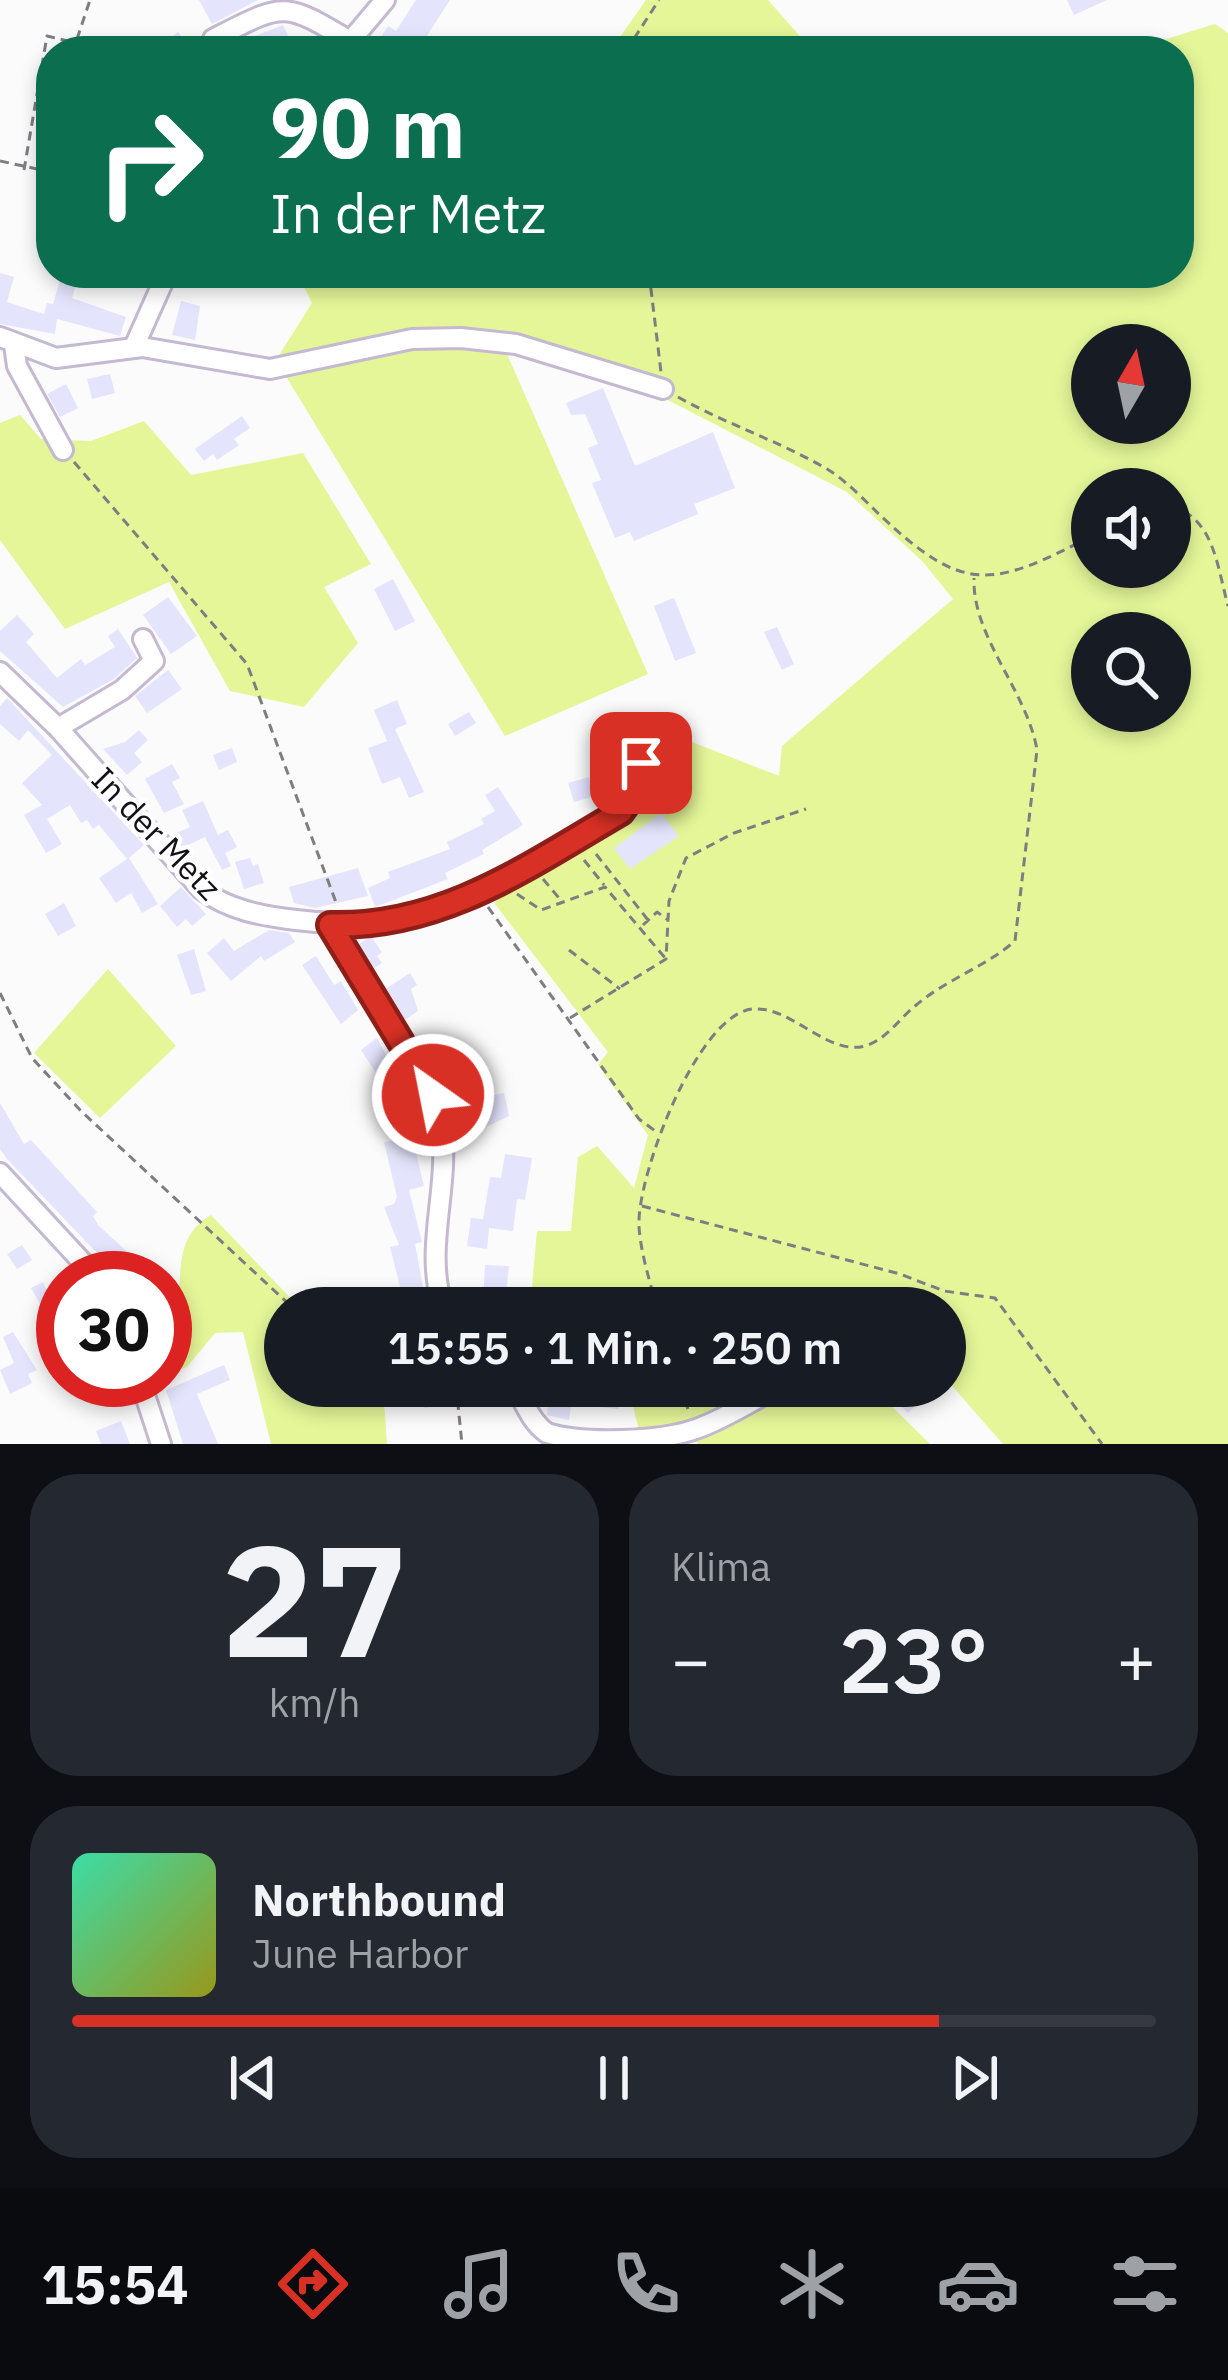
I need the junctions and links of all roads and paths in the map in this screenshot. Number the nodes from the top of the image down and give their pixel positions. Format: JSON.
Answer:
{"nodes":[{"id":1,"x":90,"y":0,"type":"edge"},
{"id":2,"x":385,"y":0,"type":"edge"},
{"id":3,"x":659,"y":0,"type":"edge"},
{"id":4,"x":78,"y":36,"type":"edge"},
{"id":5,"x":219,"y":36,"type":"edge"},
{"id":6,"x":333,"y":36,"type":"edge"},
{"id":7,"x":354,"y":36,"type":"edge"},
{"id":8,"x":636,"y":36,"type":"edge"},
{"id":9,"x":36,"y":100,"type":"edge"},
{"id":10,"x":0,"y":160,"type":"edge"},
{"id":11,"x":24,"y":170,"type":"junction"},
{"id":12,"x":36,"y":171,"type":"edge"},
{"id":13,"x":160,"y":288,"type":"edge"},
{"id":14,"x":651,"y":288,"type":"edge"},
{"id":15,"x":7,"y":341,"type":"edge"},
{"id":16,"x":134,"y":347,"type":"junction"},
{"id":17,"x":663,"y":389,"type":"junction"},
{"id":18,"x":63,"y":450,"type":"joint"},
{"id":19,"x":1191,"y":513,"type":"edge"},
{"id":20,"x":1071,"y":545,"type":"edge"},
{"id":21,"x":974,"y":578,"type":"junction"},
{"id":22,"x":1228,"y":606,"type":"edge"},
{"id":23,"x":143,"y":638,"type":"dead end"},
{"id":24,"x":0,"y":672,"type":"edge"},
{"id":25,"x":58,"y":728,"type":"junction"},
{"id":26,"x":641,"y":763,"type":"dead end"},
{"id":27,"x":806,"y":809,"type":"dead end"},
{"id":28,"x":596,"y":854,"type":"dead end"},
{"id":29,"x":584,"y":860,"type":"dead end"},
{"id":30,"x":544,"y":879,"type":"dead end"},
{"id":31,"x":502,"y":881,"type":"junction"},
{"id":32,"x":605,"y":887,"type":"junction"},
{"id":33,"x":478,"y":895,"type":"junction"},
{"id":34,"x":560,"y":899,"type":"junction"},
{"id":35,"x":648,"y":920,"type":"junction"},
{"id":36,"x":669,"y":921,"type":"junction"},
{"id":37,"x":335,"y":925,"type":"junction"},
{"id":38,"x":640,"y":928,"type":"junction"},
{"id":39,"x":569,"y":950,"type":"dead end"},
{"id":40,"x":666,"y":959,"type":"junction"},
{"id":41,"x":621,"y":990,"type":"junction"},
{"id":42,"x":0,"y":993,"type":"edge"},
{"id":43,"x":570,"y":1018,"type":"junction"},
{"id":44,"x":660,"y":1134,"type":"junction"},
{"id":45,"x":0,"y":1173,"type":"edge"},
{"id":46,"x":640,"y":1205,"type":"junction"},
{"id":47,"x":72,"y":1251,"type":"edge"},
{"id":48,"x":270,"y":1287,"type":"edge"},
{"id":49,"x":440,"y":1287,"type":"edge"},
{"id":50,"x":652,"y":1287,"type":"edge"},
{"id":51,"x":148,"y":1407,"type":"edge"},
{"id":52,"x":458,"y":1407,"type":"edge"},
{"id":53,"x":526,"y":1407,"type":"edge"},
{"id":54,"x":687,"y":1407,"type":"edge"},
{"id":55,"x":739,"y":1407,"type":"edge"},
{"id":56,"x":694,"y":1430,"type":"junction"},
{"id":57,"x":160,"y":1444,"type":"edge"},
{"id":58,"x":462,"y":1444,"type":"edge"},
{"id":59,"x":1102,"y":1444,"type":"edge"}],
"edges":[{"from":1,"to":4,"type":"path"},
{"from":2,"to":7,"type":"street"},
{"from":3,"to":8,"type":"path"},
{"from":5,"to":6,"type":"street"},
{"from":9,"to":11,"type":"path"},
{"from":10,"to":11,"type":"path"},
{"from":11,"to":12,"type":"path"},
{"from":13,"to":16,"type":"street"},
{"from":14,"to":17,"type":"path"},
{"from":15,"to":16,"type":"street"},
{"from":15,"to":18,"type":"street"},
{"from":16,"to":17,"type":"street"},
{"from":17,"to":21,"type":"path"},
{"from":18,"to":37,"type":"path"},
{"from":19,"to":22,"type":"path"},
{"from":20,"to":21,"type":"path"},
{"from":21,"to":44,"type":"path"},
{"from":23,"to":25,"type":"street"},
{"from":24,"to":25,"type":"street","name":"In der Metz"},
{"from":25,"to":37,"type":"street","name":"In der Metz"},
{"from":26,"to":31,"type":"street","name":"In der Metz"},
{"from":27,"to":36,"type":"path"},
{"from":28,"to":35,"type":"path"},
{"from":29,"to":32,"type":"path"},
{"from":30,"to":34,"type":"path"},
{"from":31,"to":33,"type":"street","name":"In der Metz"},
{"from":31,"to":34,"type":"path"},
{"from":32,"to":34,"type":"path"},
{"from":32,"to":38,"type":"path"},
{"from":33,"to":37,"type":"street","name":"In der Metz"},
{"from":33,"to":43,"type":"path"},
{"from":35,"to":36,"type":"path"},
{"from":35,"to":38,"type":"path"},
{"from":36,"to":40,"type":"path"},
{"from":37,"to":49,"type":"street"},
{"from":38,"to":40,"type":"path"},
{"from":39,"to":41,"type":"path"},
{"from":40,"to":41,"type":"path"},
{"from":41,"to":43,"type":"path"},
{"from":42,"to":48,"type":"path"},
{"from":43,"to":44,"type":"path"},
{"from":44,"to":46,"type":"path"},
{"from":45,"to":47,"type":"street"},
{"from":46,"to":50,"type":"path"},
{"from":46,"to":59,"type":"path"},
{"from":51,"to":57,"type":"street"},
{"from":52,"to":58,"type":"path"},
{"from":53,"to":56,"type":"street"},
{"from":54,"to":56,"type":"path"},
{"from":55,"to":56,"type":"street"}]}
